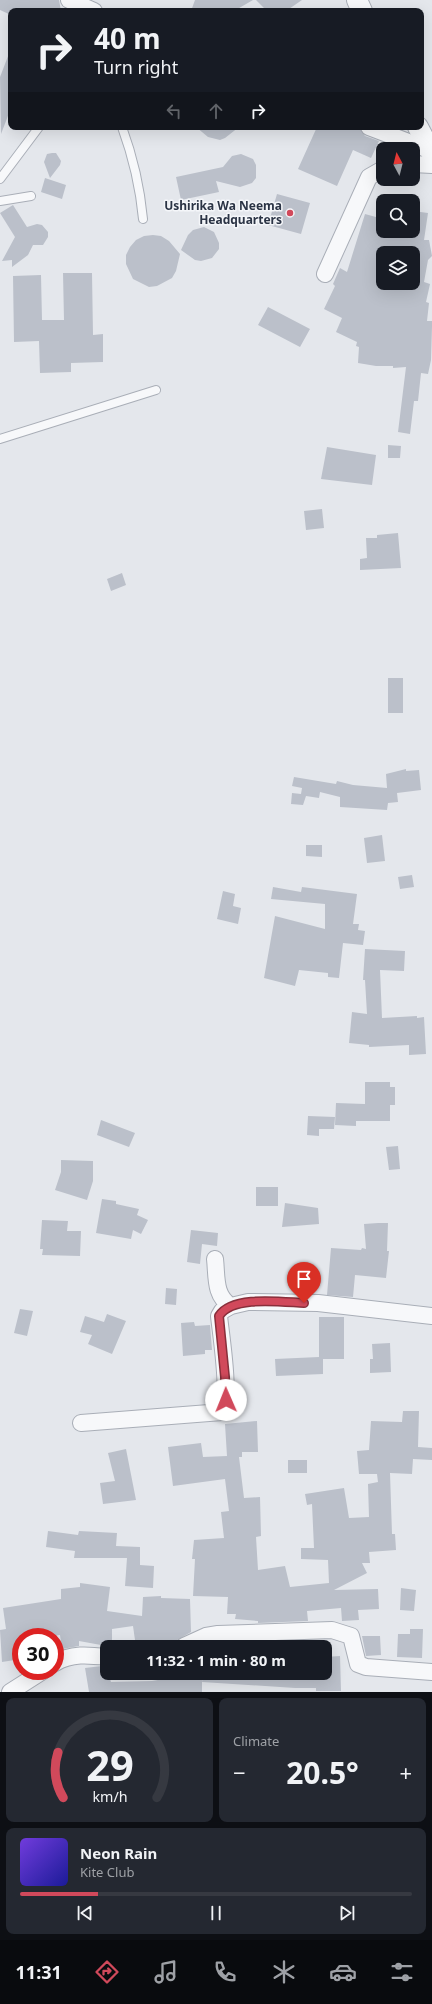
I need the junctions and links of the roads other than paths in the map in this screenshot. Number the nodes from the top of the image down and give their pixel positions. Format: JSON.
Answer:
{"nodes":[{"id":1,"x":69,"y":0,"type":"edge"},
{"id":2,"x":87,"y":8,"type":"edge"},
{"id":3,"x":37,"y":130,"type":"edge"},
{"id":4,"x":123,"y":130,"type":"edge"},
{"id":5,"x":376,"y":130,"type":"edge"},
{"id":6,"x":419,"y":130,"type":"edge"},
{"id":7,"x":431,"y":155,"type":"edge"},
{"id":8,"x":420,"y":160,"type":"edge"},
{"id":9,"x":376,"y":173,"type":"edge"},
{"id":10,"x":0,"y":179,"type":"edge"},
{"id":11,"x":31,"y":196,"type":"dead end"},
{"id":12,"x":0,"y":201,"type":"edge"},
{"id":13,"x":143,"y":219,"type":"dead end"},
{"id":14,"x":325,"y":274,"type":"dead end"},
{"id":15,"x":156,"y":390,"type":"dead end"},
{"id":16,"x":0,"y":439,"type":"edge"},
{"id":17,"x":215,"y":1259,"type":"dead end"},
{"id":18,"x":231,"y":1306,"type":"junction"},
{"id":19,"x":432,"y":1316,"type":"edge"},
{"id":20,"x":81,"y":1423,"type":"dead end"},
{"id":21,"x":197,"y":1640,"type":"edge"},
{"id":22,"x":100,"y":1657,"type":"edge"},
{"id":23,"x":64,"y":1658,"type":"edge"},
{"id":24,"x":432,"y":1672,"type":"edge"},
{"id":25,"x":29,"y":1680,"type":"edge"},
{"id":26,"x":10,"y":1692,"type":"edge"}],
"edges":[{"from":1,"to":2,"type":"street"},
{"from":3,"to":10,"type":"lane"},
{"from":4,"to":13,"type":"lane"},
{"from":5,"to":7,"type":"street"},
{"from":6,"to":7,"type":"street"},
{"from":7,"to":8,"type":"street"},
{"from":9,"to":14,"type":"street"},
{"from":11,"to":12,"type":"lane"},
{"from":15,"to":16,"type":"lane"},
{"from":17,"to":18,"type":"street"},
{"from":18,"to":19,"type":"street"},
{"from":18,"to":20,"type":"street"},
{"from":21,"to":24,"type":"street"},
{"from":22,"to":23,"type":"street"},
{"from":25,"to":26,"type":"street"}]}
